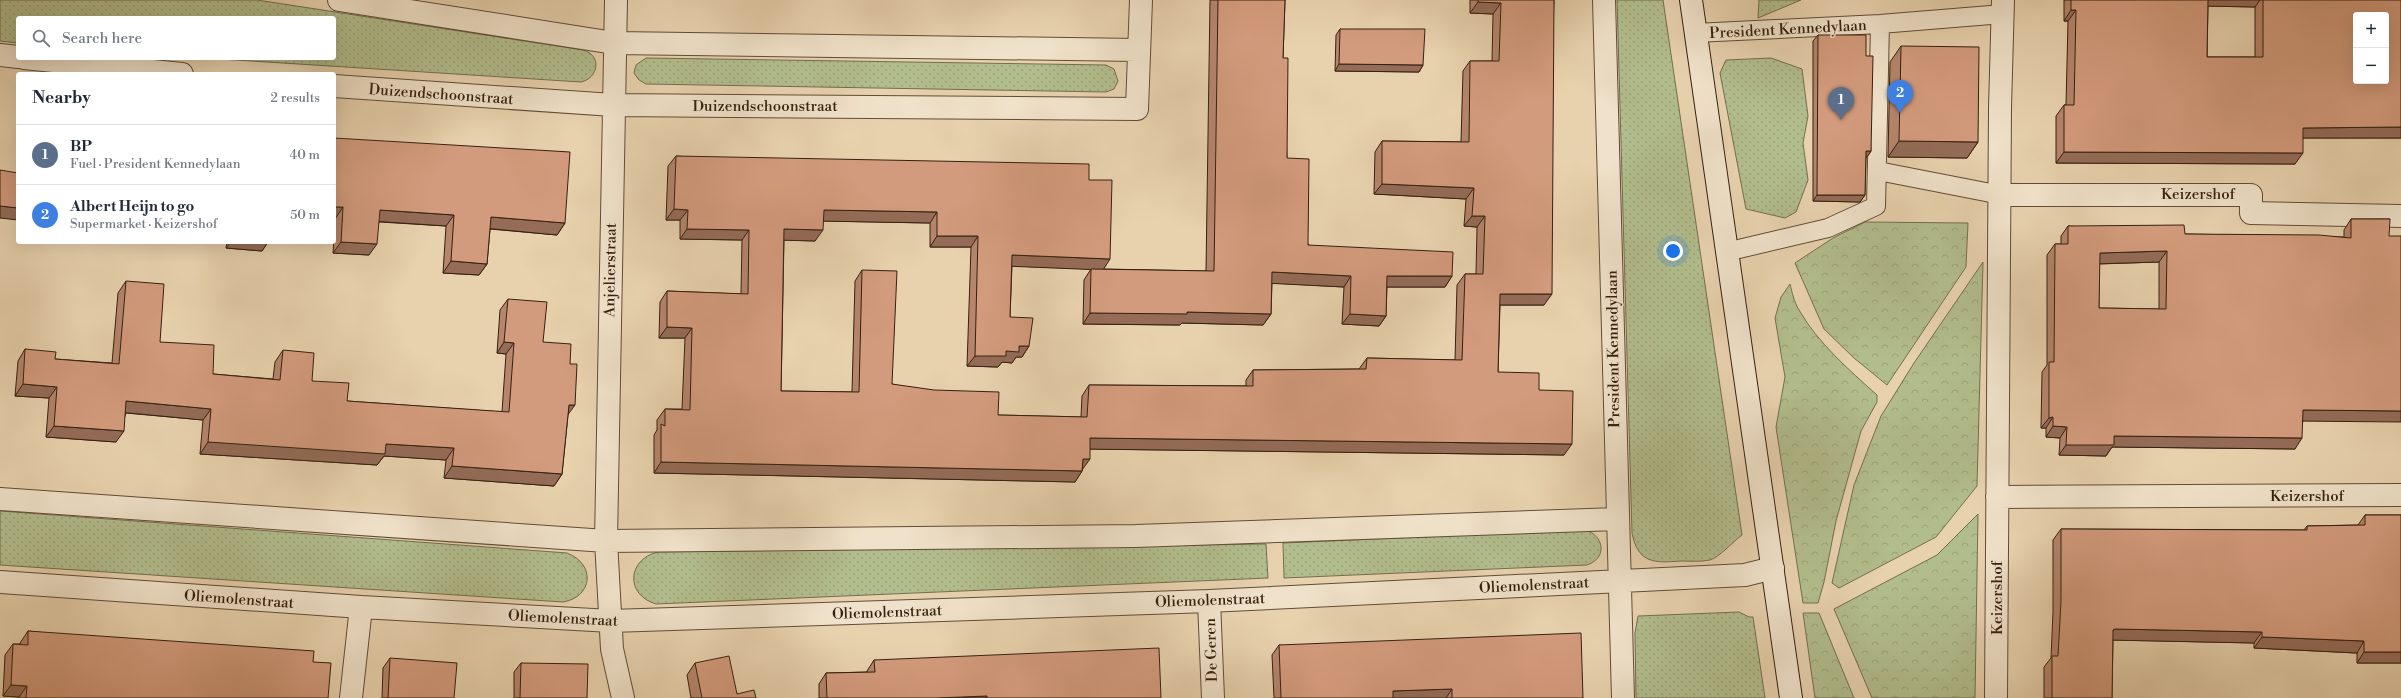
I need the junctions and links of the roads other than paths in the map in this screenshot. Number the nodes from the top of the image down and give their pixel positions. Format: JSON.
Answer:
{"nodes":[{"id":1,"x":339,"y":0,"type":"edge"},
{"id":2,"x":616,"y":0,"type":"edge"},
{"id":3,"x":1141,"y":0,"type":"edge"},
{"id":4,"x":1604,"y":0,"type":"edge"},
{"id":5,"x":1691,"y":0,"type":"edge"},
{"id":6,"x":2003,"y":7,"type":"edge"},
{"id":7,"x":1880,"y":24,"type":"junction"},
{"id":8,"x":1695,"y":34,"type":"junction"},
{"id":9,"x":614,"y":43,"type":"junction"},
{"id":10,"x":1138,"y":50,"type":"junction"},
{"id":11,"x":0,"y":55,"type":"edge"},
{"id":12,"x":16,"y":57,"type":"edge"},
{"id":13,"x":44,"y":60,"type":"edge"},
{"id":14,"x":162,"y":72,"type":"edge"},
{"id":15,"x":336,"y":86,"type":"edge"},
{"id":16,"x":613,"y":105,"type":"junction"},
{"id":17,"x":1878,"y":171,"type":"junction"},
{"id":18,"x":2001,"y":194,"type":"junction"},
{"id":19,"x":2401,"y":216,"type":"edge"},
{"id":20,"x":1726,"y":252,"type":"junction"},
{"id":21,"x":2401,"y":495,"type":"edge"},
{"id":22,"x":1997,"y":497,"type":"junction"},
{"id":23,"x":0,"y":499,"type":"edge"},
{"id":24,"x":1617,"y":519,"type":"junction"},
{"id":25,"x":606,"y":541,"type":"junction"},
{"id":26,"x":1773,"y":568,"type":"junction"},
{"id":27,"x":1619,"y":581,"type":"junction"},
{"id":28,"x":0,"y":582,"type":"edge"},
{"id":29,"x":1209,"y":601,"type":"junction"},
{"id":30,"x":361,"y":607,"type":"junction"},
{"id":31,"x":611,"y":621,"type":"junction"},
{"id":32,"x":352,"y":698,"type":"edge"},
{"id":33,"x":623,"y":698,"type":"edge"},
{"id":34,"x":1213,"y":698,"type":"edge"},
{"id":35,"x":1623,"y":698,"type":"edge"},
{"id":36,"x":1791,"y":698,"type":"edge"},
{"id":37,"x":1996,"y":698,"type":"edge"}],
"edges":[{"from":1,"to":9,"type":"street"},
{"from":2,"to":9,"type":"street","name":"Anjelierstraat"},
{"from":3,"to":10,"type":"street","name":"Duizendschoonstraat"},
{"from":4,"to":24,"type":"street","name":"President Kennedylaan"},
{"from":5,"to":8,"type":"street","name":"President Kennedylaan"},
{"from":6,"to":7,"type":"lane","name":"President Kennedylaan"},
{"from":6,"to":18,"type":"street","name":"Keizershof"},
{"from":7,"to":8,"type":"lane","name":"President Kennedylaan"},
{"from":7,"to":17,"type":"lane","name":"President Kennedylaan"},
{"from":8,"to":20,"type":"street","name":"President Kennedylaan"},
{"from":9,"to":10,"type":"street"},
{"from":9,"to":16,"type":"street","name":"Anjelierstraat"},
{"from":10,"to":16,"type":"street","name":"Duizendschoonstraat"},
{"from":11,"to":12,"type":"street"},
{"from":13,"to":14,"type":"street"},
{"from":15,"to":16,"type":"street","name":"Duizendschoonstraat"},
{"from":16,"to":25,"type":"street","name":"Anjelierstraat"},
{"from":17,"to":18,"type":"lane"},
{"from":17,"to":20,"type":"lane","name":"President Kennedylaan"},
{"from":18,"to":19,"type":"street","name":"Keizershof"},
{"from":18,"to":22,"type":"street","name":"Keizershof"},
{"from":20,"to":26,"type":"street","name":"President Kennedylaan"},
{"from":21,"to":22,"type":"street","name":"Keizershof"},
{"from":22,"to":37,"type":"street","name":"Keizershof"},
{"from":23,"to":25,"type":"street"},
{"from":24,"to":25,"type":"street"},
{"from":24,"to":27,"type":"street","name":"President Kennedylaan"},
{"from":25,"to":31,"type":"street","name":"Anjelierstraat"},
{"from":26,"to":27,"type":"street","name":"Oliemolenstraat"},
{"from":26,"to":36,"type":"street","name":"President Kennedylaan"},
{"from":27,"to":29,"type":"street","name":"Oliemolenstraat"},
{"from":27,"to":35,"type":"street","name":"President Kennedylaan"},
{"from":28,"to":30,"type":"street","name":"Oliemolenstraat"},
{"from":29,"to":31,"type":"street","name":"Oliemolenstraat"},
{"from":29,"to":34,"type":"street","name":"De Geren"},
{"from":30,"to":31,"type":"street","name":"Oliemolenstraat"},
{"from":30,"to":32,"type":"street"},
{"from":31,"to":33,"type":"street","name":"Anjelierstraat"}]}
